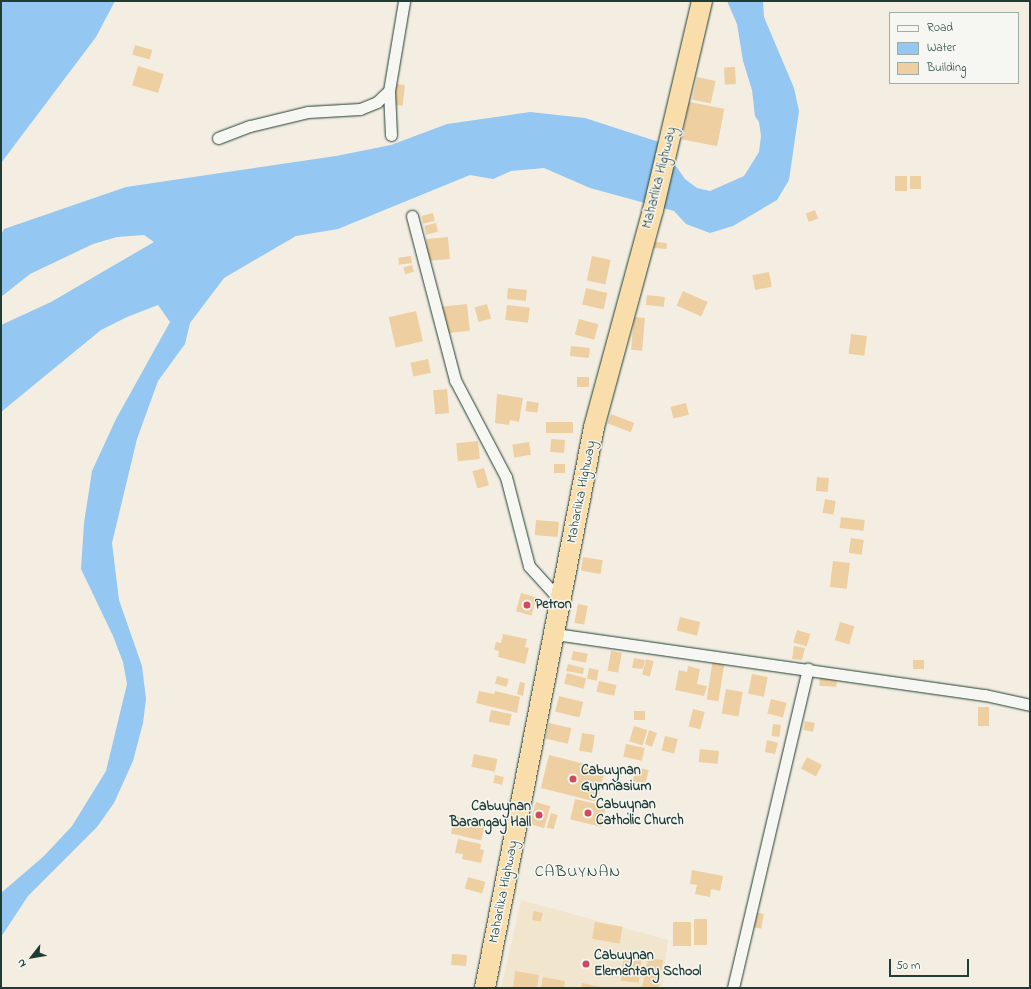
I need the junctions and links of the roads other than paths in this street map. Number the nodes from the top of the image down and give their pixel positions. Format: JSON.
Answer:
{"nodes":[{"id":1,"x":404,"y":1,"type":"edge"},
{"id":2,"x":702,"y":1,"type":"edge"},
{"id":3,"x":389,"y":91,"type":"junction"},
{"id":4,"x":391,"y":135,"type":"dead end"},
{"id":5,"x":218,"y":138,"type":"dead end"},
{"id":6,"x":412,"y":216,"type":"dead end"},
{"id":7,"x":561,"y":601,"type":"junction"},
{"id":8,"x":555,"y":634,"type":"junction"},
{"id":9,"x":808,"y":669,"type":"junction"},
{"id":10,"x":1030,"y":704,"type":"edge"},
{"id":11,"x":485,"y":988,"type":"edge"},
{"id":12,"x":733,"y":988,"type":"edge"}],
"edges":[{"from":1,"to":3,"type":"street"},
{"from":2,"to":7,"type":"highway","name":"Maharlika Highway"},
{"from":3,"to":4,"type":"street"},
{"from":3,"to":5,"type":"street"},
{"from":6,"to":7,"type":"street"},
{"from":7,"to":8,"type":"highway","name":"Maharlika Highway"},
{"from":8,"to":9,"type":"street"},
{"from":8,"to":11,"type":"highway","name":"Maharlika Highway"},
{"from":9,"to":10,"type":"street"},
{"from":9,"to":12,"type":"street"}]}
